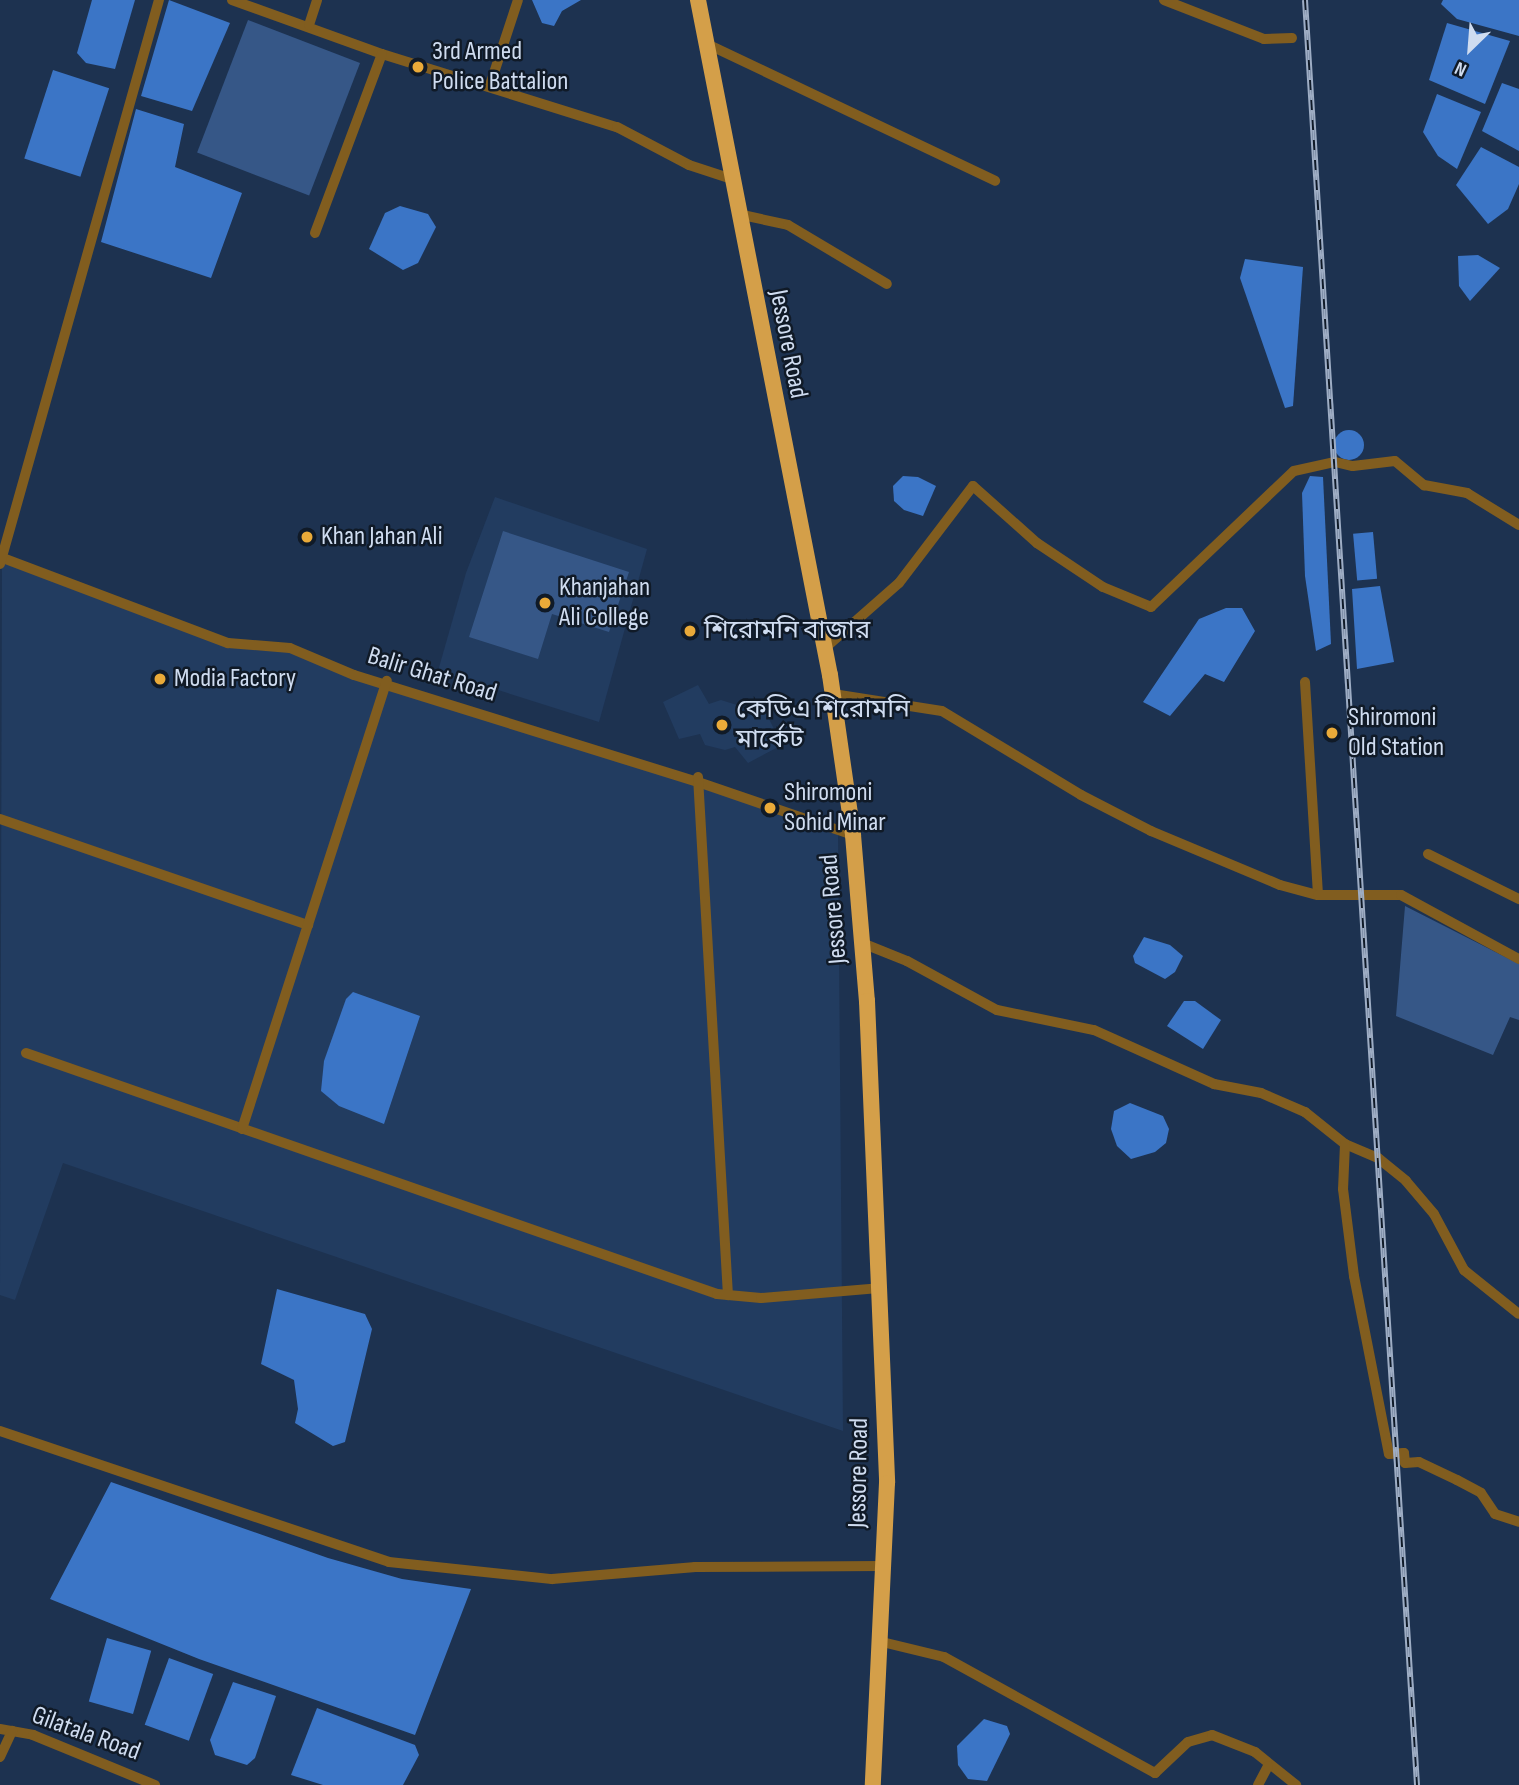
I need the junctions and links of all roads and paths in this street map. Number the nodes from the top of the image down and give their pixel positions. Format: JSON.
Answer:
{"nodes":[{"id":1,"x":159,"y":0,"type":"edge"},
{"id":2,"x":232,"y":0,"type":"edge"},
{"id":3,"x":317,"y":0,"type":"edge"},
{"id":4,"x":518,"y":0,"type":"edge"},
{"id":5,"x":698,"y":0,"type":"edge"},
{"id":6,"x":1164,"y":0,"type":"edge"},
{"id":7,"x":309,"y":25,"type":"junction"},
{"id":8,"x":1292,"y":38,"type":"dead end"},
{"id":9,"x":706,"y":44,"type":"junction"},
{"id":10,"x":382,"y":54,"type":"junction"},
{"id":11,"x":490,"y":85,"type":"junction"},
{"id":12,"x":732,"y":179,"type":"junction"},
{"id":13,"x":995,"y":181,"type":"dead end"},
{"id":14,"x":738,"y":214,"type":"junction"},
{"id":15,"x":315,"y":233,"type":"dead end"},
{"id":16,"x":887,"y":284,"type":"dead end"},
{"id":17,"x":1519,"y":525,"type":"edge"},
{"id":18,"x":1,"y":557,"type":"edge"},
{"id":19,"x":825,"y":648,"type":"junction"},
{"id":20,"x":1305,"y":682,"type":"dead end"},
{"id":21,"x":386,"y":683,"type":"junction"},
{"id":22,"x":833,"y":694,"type":"junction"},
{"id":23,"x":698,"y":779,"type":"junction"},
{"id":24,"x":0,"y":819,"type":"edge"},
{"id":25,"x":853,"y":833,"type":"junction"},
{"id":26,"x":1428,"y":854,"type":"dead end"},
{"id":27,"x":1318,"y":895,"type":"junction"},
{"id":28,"x":1519,"y":899,"type":"edge"},
{"id":29,"x":308,"y":925,"type":"junction"},
{"id":30,"x":862,"y":943,"type":"junction"},
{"id":31,"x":1519,"y":959,"type":"edge"},
{"id":32,"x":26,"y":1053,"type":"dead end"},
{"id":33,"x":242,"y":1129,"type":"junction"},
{"id":34,"x":1345,"y":1144,"type":"junction"},
{"id":35,"x":879,"y":1288,"type":"junction"},
{"id":36,"x":728,"y":1295,"type":"junction"},
{"id":37,"x":1519,"y":1314,"type":"edge"},
{"id":38,"x":0,"y":1431,"type":"edge"},
{"id":39,"x":1519,"y":1522,"type":"edge"},
{"id":40,"x":881,"y":1566,"type":"junction"},
{"id":41,"x":878,"y":1641,"type":"junction"},
{"id":42,"x":6,"y":1730,"type":"edge"},
{"id":43,"x":0,"y":1757,"type":"edge"},
{"id":44,"x":1268,"y":1766,"type":"junction"},
{"id":45,"x":155,"y":1785,"type":"edge"},
{"id":46,"x":873,"y":1785,"type":"edge"},
{"id":47,"x":1258,"y":1785,"type":"edge"},
{"id":48,"x":1296,"y":1785,"type":"edge"}],
"edges":[{"from":1,"to":18,"type":"street"},
{"from":2,"to":7,"type":"street"},
{"from":3,"to":7,"type":"street"},
{"from":4,"to":11,"type":"street"},
{"from":5,"to":9,"type":"highway","name":"Jessore Road"},
{"from":6,"to":8,"type":"street"},
{"from":7,"to":10,"type":"street"},
{"from":9,"to":12,"type":"highway","name":"Jessore Road"},
{"from":9,"to":13,"type":"street"},
{"from":10,"to":11,"type":"street"},
{"from":10,"to":15,"type":"street"},
{"from":11,"to":12,"type":"street"},
{"from":12,"to":14,"type":"highway","name":"Jessore Road"},
{"from":14,"to":16,"type":"street"},
{"from":14,"to":19,"type":"highway","name":"Jessore Road"},
{"from":17,"to":19,"type":"street"},
{"from":18,"to":21,"type":"street","name":"Balir Ghat Road"},
{"from":19,"to":22,"type":"highway","name":"Jessore Road"},
{"from":20,"to":27,"type":"street"},
{"from":21,"to":23,"type":"street","name":"Balir Ghat Road"},
{"from":21,"to":29,"type":"street"},
{"from":22,"to":25,"type":"highway","name":"Jessore Road"},
{"from":22,"to":27,"type":"street"},
{"from":23,"to":25,"type":"street","name":"Balir Ghat Road"},
{"from":23,"to":36,"type":"street"},
{"from":24,"to":29,"type":"street"},
{"from":25,"to":30,"type":"highway","name":"Jessore Road"},
{"from":26,"to":28,"type":"street"},
{"from":27,"to":31,"type":"street"},
{"from":29,"to":33,"type":"street"},
{"from":30,"to":34,"type":"street"},
{"from":30,"to":35,"type":"highway","name":"Jessore Road"},
{"from":32,"to":33,"type":"street"},
{"from":33,"to":36,"type":"street"},
{"from":34,"to":37,"type":"street"},
{"from":34,"to":39,"type":"street"},
{"from":35,"to":36,"type":"street"},
{"from":35,"to":40,"type":"highway","name":"Jessore Road"},
{"from":38,"to":40,"type":"street"},
{"from":40,"to":41,"type":"highway","name":"Jessore Road"},
{"from":41,"to":44,"type":"street"},
{"from":41,"to":46,"type":"highway","name":"Jessore Road"},
{"from":42,"to":43,"type":"street"},
{"from":42,"to":45,"type":"street","name":"Gilatala Road"},
{"from":44,"to":47,"type":"street"},
{"from":44,"to":48,"type":"street"}]}
